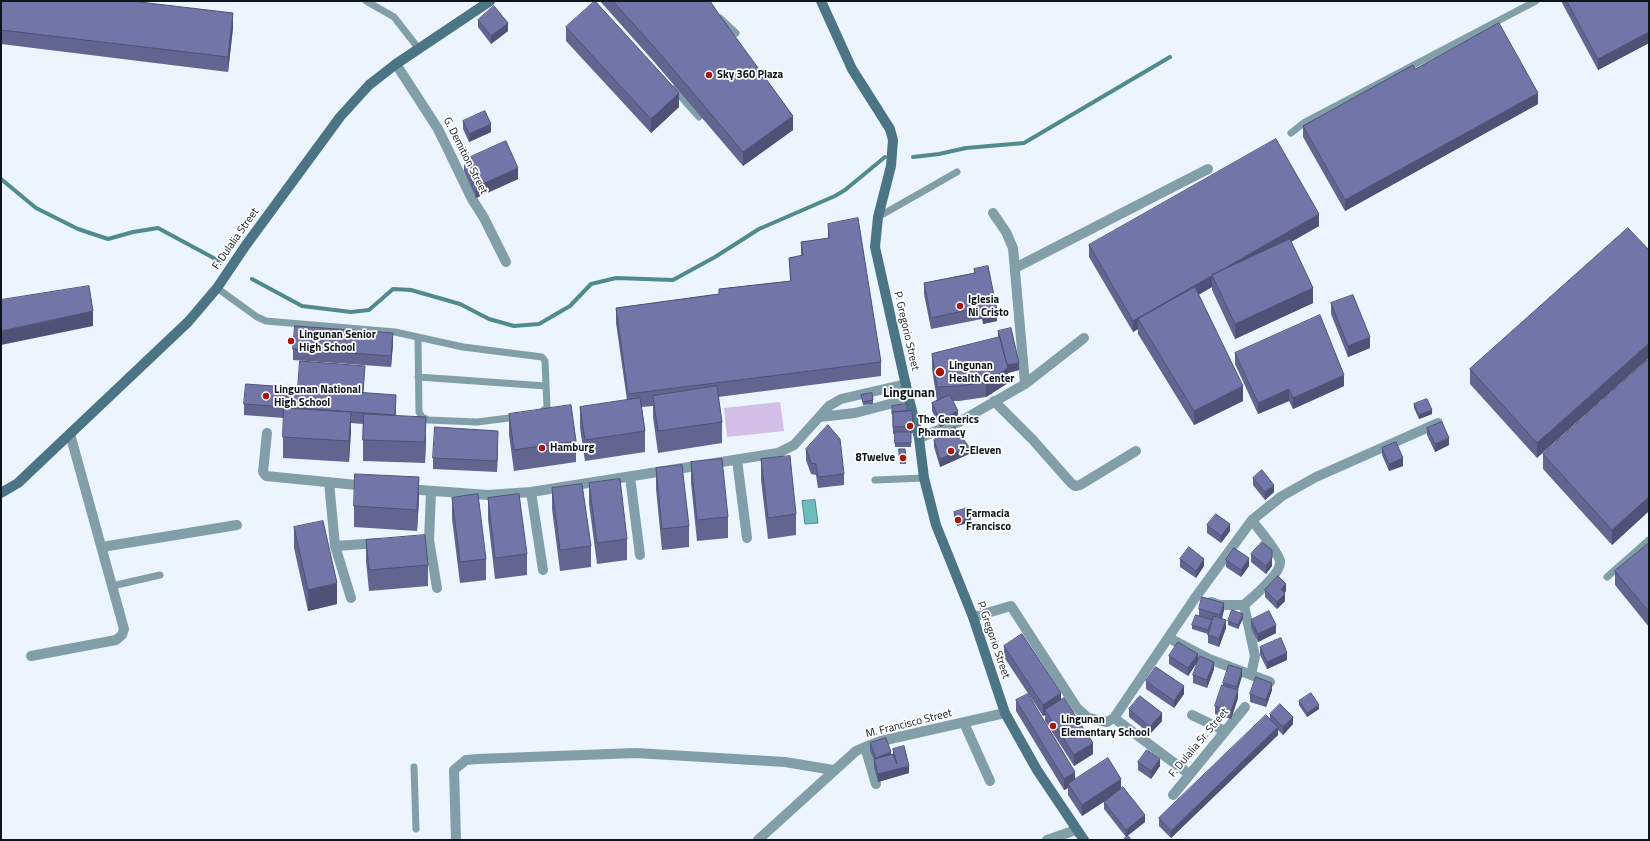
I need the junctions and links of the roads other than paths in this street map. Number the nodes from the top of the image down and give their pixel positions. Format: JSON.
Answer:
{"nodes":[{"id":1,"x":366,"y":1,"type":"edge"},
{"id":2,"x":490,"y":1,"type":"edge"},
{"id":3,"x":821,"y":1,"type":"edge"},
{"id":4,"x":1536,"y":1,"type":"edge"},
{"id":5,"x":714,"y":11,"type":"edge"},
{"id":6,"x":736,"y":33,"type":"dead end"},
{"id":7,"x":419,"y":49,"type":"junction"},
{"id":8,"x":396,"y":64,"type":"junction"},
{"id":9,"x":668,"y":82,"type":"edge"},
{"id":10,"x":699,"y":117,"type":"dead end"},
{"id":11,"x":1291,"y":133,"type":"dead end"},
{"id":12,"x":1208,"y":169,"type":"dead end"},
{"id":13,"x":957,"y":172,"type":"dead end"},
{"id":14,"x":993,"y":213,"type":"dead end"},
{"id":15,"x":878,"y":217,"type":"junction"},
{"id":16,"x":506,"y":262,"type":"dead end"},
{"id":17,"x":1015,"y":268,"type":"junction"},
{"id":18,"x":217,"y":288,"type":"junction"},
{"id":19,"x":1084,"y":338,"type":"dead end"},
{"id":20,"x":418,"y":339,"type":"junction"},
{"id":21,"x":418,"y":377,"type":"junction"},
{"id":22,"x":906,"y":384,"type":"junction"},
{"id":23,"x":1025,"y":384,"type":"junction"},
{"id":24,"x":546,"y":386,"type":"junction"},
{"id":25,"x":876,"y":392,"type":"junction"},
{"id":26,"x":909,"y":399,"type":"junction"},
{"id":27,"x":994,"y":401,"type":"junction"},
{"id":28,"x":880,"y":407,"type":"junction"},
{"id":29,"x":820,"y":417,"type":"junction"},
{"id":30,"x":1438,"y":423,"type":"edge"},
{"id":31,"x":267,"y":433,"type":"dead end"},
{"id":32,"x":70,"y":434,"type":"junction"},
{"id":33,"x":919,"y":438,"type":"junction"},
{"id":34,"x":1136,"y":451,"type":"dead end"},
{"id":35,"x":737,"y":460,"type":"junction"},
{"id":36,"x":630,"y":477,"type":"junction"},
{"id":37,"x":924,"y":478,"type":"junction"},
{"id":38,"x":875,"y":480,"type":"dead end"},
{"id":39,"x":328,"y":482,"type":"junction"},
{"id":40,"x":376,"y":487,"type":"edge"},
{"id":41,"x":399,"y":489,"type":"edge"},
{"id":42,"x":431,"y":492,"type":"junction"},
{"id":43,"x":530,"y":492,"type":"junction"},
{"id":44,"x":1,"y":493,"type":"edge"},
{"id":45,"x":1252,"y":520,"type":"junction"},
{"id":46,"x":237,"y":526,"type":"dead end"},
{"id":47,"x":747,"y":538,"type":"dead end"},
{"id":48,"x":1649,"y":540,"type":"edge"},
{"id":49,"x":390,"y":542,"type":"edge"},
{"id":50,"x":335,"y":546,"type":"junction"},
{"id":51,"x":102,"y":547,"type":"junction"},
{"id":52,"x":640,"y":555,"type":"dead end"},
{"id":53,"x":543,"y":570,"type":"dead end"},
{"id":54,"x":160,"y":575,"type":"dead end"},
{"id":55,"x":1607,"y":577,"type":"dead end"},
{"id":56,"x":112,"y":586,"type":"junction"},
{"id":57,"x":437,"y":588,"type":"dead end"},
{"id":58,"x":351,"y":598,"type":"dead end"},
{"id":59,"x":1195,"y":598,"type":"junction"},
{"id":60,"x":1244,"y":606,"type":"junction"},
{"id":61,"x":973,"y":617,"type":"junction"},
{"id":62,"x":1169,"y":638,"type":"junction"},
{"id":63,"x":31,"y":656,"type":"dead end"},
{"id":64,"x":1251,"y":675,"type":"junction"},
{"id":65,"x":1270,"y":682,"type":"edge"},
{"id":66,"x":1245,"y":707,"type":"dead end"},
{"id":67,"x":1005,"y":713,"type":"junction"},
{"id":68,"x":1192,"y":716,"type":"dead end"},
{"id":69,"x":1114,"y":718,"type":"junction"},
{"id":70,"x":964,"y":723,"type":"junction"},
{"id":71,"x":1225,"y":731,"type":"junction"},
{"id":72,"x":864,"y":747,"type":"junction"},
{"id":73,"x":414,"y":767,"type":"dead end"},
{"id":74,"x":833,"y":770,"type":"junction"},
{"id":75,"x":1189,"y":774,"type":"junction"},
{"id":76,"x":990,"y":781,"type":"dead end"},
{"id":77,"x":876,"y":784,"type":"dead end"},
{"id":78,"x":1173,"y":795,"type":"dead end"},
{"id":79,"x":416,"y":829,"type":"dead end"},
{"id":80,"x":1076,"y":830,"type":"junction"},
{"id":81,"x":456,"y":840,"type":"edge"},
{"id":82,"x":758,"y":840,"type":"edge"},
{"id":83,"x":1047,"y":840,"type":"edge"},
{"id":84,"x":1084,"y":840,"type":"edge"}],
"edges":[{"from":1,"to":7,"type":"lane"},
{"from":2,"to":7,"type":"street","name":"F. Dulalia Street"},
{"from":3,"to":15,"type":"street","name":"P. Gregorio Street"},
{"from":4,"to":11,"type":"lane"},
{"from":5,"to":6,"type":"lane"},
{"from":7,"to":8,"type":"street","name":"F. Dulalia Street"},
{"from":8,"to":16,"type":"street","name":"G. Demition Street"},
{"from":8,"to":18,"type":"street","name":"F. Dulalia Street"},
{"from":9,"to":10,"type":"lane"},
{"from":12,"to":17,"type":"street"},
{"from":13,"to":15,"type":"lane"},
{"from":14,"to":17,"type":"street"},
{"from":15,"to":22,"type":"street","name":"P. Gregorio Street"},
{"from":17,"to":23,"type":"street"},
{"from":18,"to":20,"type":"lane"},
{"from":18,"to":32,"type":"street","name":"F. Dulalia Street"},
{"from":19,"to":23,"type":"street"},
{"from":20,"to":21,"type":"lane"},
{"from":20,"to":24,"type":"lane"},
{"from":21,"to":24,"type":"lane"},
{"from":21,"to":24,"type":"lane"},
{"from":22,"to":25,"type":"street"},
{"from":22,"to":26,"type":"street","name":"P. Gregorio Street"},
{"from":23,"to":27,"type":"street"},
{"from":25,"to":28,"type":"street"},
{"from":25,"to":29,"type":"street"},
{"from":26,"to":28,"type":"street"},
{"from":26,"to":33,"type":"street","name":"P. Gregorio Street"},
{"from":27,"to":33,"type":"street"},
{"from":27,"to":34,"type":"street"},
{"from":28,"to":29,"type":"street"},
{"from":29,"to":35,"type":"street"},
{"from":30,"to":45,"type":"street"},
{"from":31,"to":39,"type":"street"},
{"from":32,"to":44,"type":"street","name":"F. Dulalia Street"},
{"from":32,"to":51,"type":"street"},
{"from":33,"to":37,"type":"street","name":"P. Gregorio Street"},
{"from":35,"to":36,"type":"street"},
{"from":35,"to":47,"type":"street"},
{"from":36,"to":43,"type":"street"},
{"from":36,"to":52,"type":"street"},
{"from":37,"to":38,"type":"lane"},
{"from":37,"to":61,"type":"street","name":"P. Gregorio Street"},
{"from":39,"to":40,"type":"street"},
{"from":39,"to":50,"type":"street"},
{"from":41,"to":42,"type":"street"},
{"from":42,"to":43,"type":"street"},
{"from":42,"to":57,"type":"street"},
{"from":43,"to":53,"type":"street"},
{"from":45,"to":59,"type":"street"},
{"from":45,"to":60,"type":"street"},
{"from":46,"to":51,"type":"street"},
{"from":48,"to":55,"type":"lane"},
{"from":49,"to":50,"type":"street"},
{"from":50,"to":58,"type":"street"},
{"from":51,"to":56,"type":"street"},
{"from":54,"to":56,"type":"lane"},
{"from":56,"to":63,"type":"street"},
{"from":59,"to":60,"type":"street"},
{"from":59,"to":62,"type":"street"},
{"from":60,"to":64,"type":"street"},
{"from":61,"to":67,"type":"street","name":"P. Gregorio Street"},
{"from":61,"to":69,"type":"street"},
{"from":62,"to":64,"type":"street"},
{"from":62,"to":69,"type":"street"},
{"from":64,"to":65,"type":"street"},
{"from":66,"to":71,"type":"street","name":"F. Dulalia Sr. Street"},
{"from":67,"to":70,"type":"street","name":"M. Francisco Street"},
{"from":67,"to":80,"type":"street","name":"P. Gregorio Street"},
{"from":68,"to":71,"type":"street"},
{"from":69,"to":75,"type":"street"},
{"from":70,"to":72,"type":"street","name":"M. Francisco Street"},
{"from":70,"to":76,"type":"street"},
{"from":71,"to":75,"type":"street","name":"F. Dulalia Sr. Street"},
{"from":72,"to":74,"type":"street","name":"M. Francisco Street"},
{"from":72,"to":77,"type":"street"},
{"from":73,"to":79,"type":"lane"},
{"from":74,"to":81,"type":"street"},
{"from":74,"to":82,"type":"street","name":"M. Francisco Street"},
{"from":75,"to":78,"type":"street","name":"F. Dulalia Sr. Street"},
{"from":80,"to":83,"type":"street"},
{"from":80,"to":84,"type":"street","name":"P. Gregorio Street"}]}
